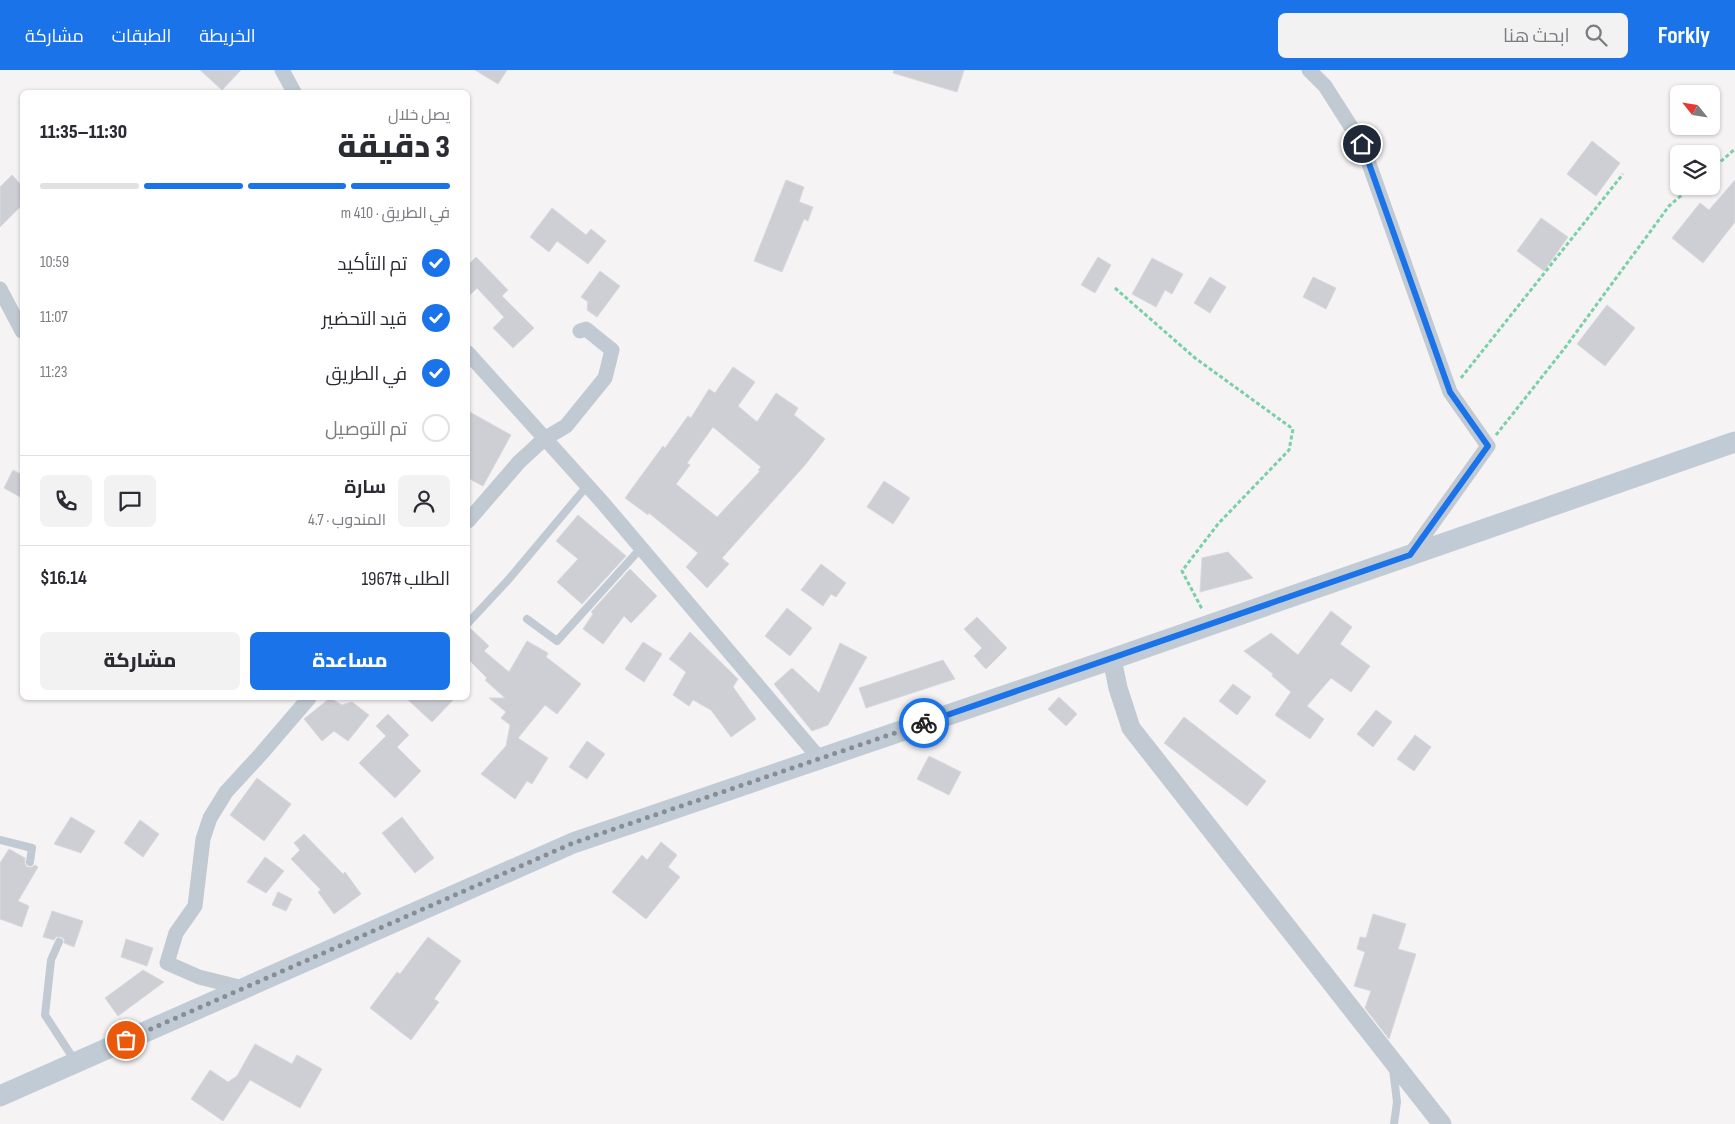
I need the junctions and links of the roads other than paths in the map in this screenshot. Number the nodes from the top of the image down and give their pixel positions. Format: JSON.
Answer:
{"nodes":[{"id":1,"x":282,"y":70,"type":"edge"},
{"id":2,"x":1310,"y":70,"type":"edge"},
{"id":3,"x":293,"y":90,"type":"edge"},
{"id":4,"x":0,"y":289,"type":"edge"},
{"id":5,"x":20,"y":327,"type":"edge"},
{"id":6,"x":580,"y":331,"type":"dead end"},
{"id":7,"x":470,"y":355,"type":"edge"},
{"id":8,"x":544,"y":439,"type":"junction"},
{"id":9,"x":1735,"y":442,"type":"edge"},
{"id":10,"x":587,"y":486,"type":"junction"},
{"id":11,"x":470,"y":519,"type":"edge"},
{"id":12,"x":641,"y":548,"type":"junction"},
{"id":13,"x":1410,"y":555,"type":"junction"},
{"id":14,"x":527,"y":619,"type":"dead end"},
{"id":15,"x":470,"y":621,"type":"edge"},
{"id":16,"x":1112,"y":659,"type":"junction"},
{"id":17,"x":307,"y":700,"type":"edge"},
{"id":18,"x":820,"y":758,"type":"junction"},
{"id":19,"x":0,"y":840,"type":"edge"},
{"id":20,"x":30,"y":862,"type":"dead end"},
{"id":21,"x":59,"y":942,"type":"dead end"},
{"id":22,"x":242,"y":988,"type":"junction"},
{"id":23,"x":1393,"y":1061,"type":"junction"},
{"id":24,"x":76,"y":1062,"type":"junction"},
{"id":25,"x":0,"y":1096,"type":"edge"},
{"id":26,"x":1394,"y":1124,"type":"edge"},
{"id":27,"x":1442,"y":1124,"type":"edge"}],
"edges":[{"from":1,"to":3,"type":"street"},
{"from":2,"to":13,"type":"street"},
{"from":4,"to":5,"type":"street"},
{"from":6,"to":8,"type":"street"},
{"from":7,"to":8,"type":"street"},
{"from":8,"to":10,"type":"street"},
{"from":8,"to":11,"type":"street"},
{"from":9,"to":13,"type":"main road"},
{"from":10,"to":12,"type":"street"},
{"from":10,"to":15,"type":"lane"},
{"from":12,"to":14,"type":"lane"},
{"from":12,"to":18,"type":"street"},
{"from":13,"to":16,"type":"main road"},
{"from":16,"to":18,"type":"main road"},
{"from":16,"to":23,"type":"street"},
{"from":17,"to":22,"type":"street"},
{"from":18,"to":22,"type":"main road"},
{"from":19,"to":20,"type":"lane"},
{"from":21,"to":24,"type":"lane"},
{"from":22,"to":24,"type":"main road"},
{"from":23,"to":26,"type":"lane"},
{"from":23,"to":27,"type":"street"},
{"from":24,"to":25,"type":"main road"}]}
